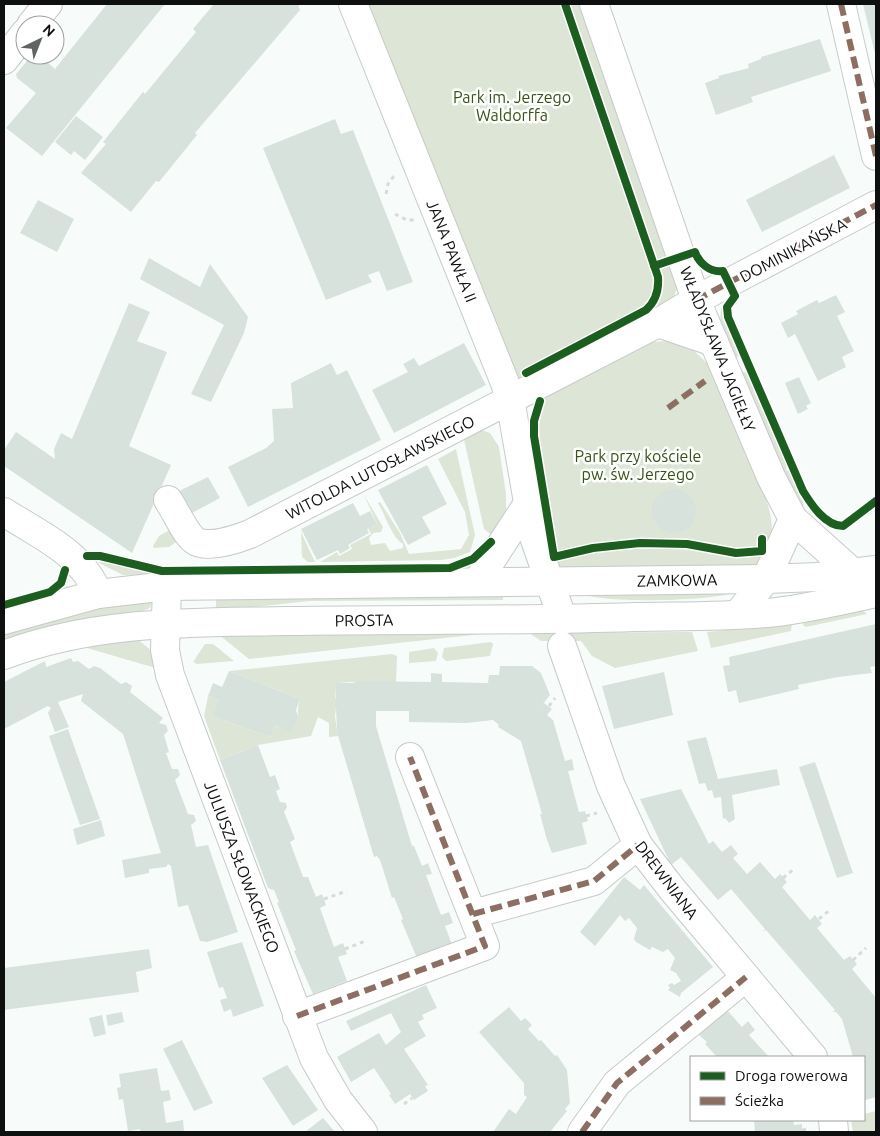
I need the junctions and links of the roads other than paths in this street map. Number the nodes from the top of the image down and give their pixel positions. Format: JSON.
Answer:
{"nodes":[{"id":1,"x":48,"y":4,"type":"edge"},
{"id":2,"x":353,"y":4,"type":"edge"},
{"id":3,"x":594,"y":4,"type":"edge"},
{"id":4,"x":841,"y":4,"type":"edge"},
{"id":5,"x":39,"y":15,"type":"edge"},
{"id":6,"x":15,"y":46,"type":"edge"},
{"id":7,"x":4,"y":60,"type":"edge"},
{"id":8,"x":876,"y":156,"type":"edge"},
{"id":9,"x":876,"y":205,"type":"edge"},
{"id":10,"x":696,"y":300,"type":"junction"},
{"id":11,"x":658,"y":323,"type":"junction"},
{"id":12,"x":714,"y":342,"type":"junction"},
{"id":13,"x":510,"y":399,"type":"junction"},
{"id":14,"x":168,"y":500,"type":"dead end"},
{"id":15,"x":527,"y":506,"type":"junction"},
{"id":16,"x":4,"y":512,"type":"edge"},
{"id":17,"x":793,"y":519,"type":"junction"},
{"id":18,"x":864,"y":572,"type":"edge"},
{"id":19,"x":766,"y":579,"type":"junction"},
{"id":20,"x":548,"y":581,"type":"junction"},
{"id":21,"x":477,"y":582,"type":"junction"},
{"id":22,"x":167,"y":586,"type":"junction"},
{"id":23,"x":876,"y":593,"type":"edge"},
{"id":24,"x":98,"y":594,"type":"junction"},
{"id":25,"x":738,"y":614,"type":"junction"},
{"id":26,"x":4,"y":620,"type":"edge"},
{"id":27,"x":166,"y":623,"type":"junction"},
{"id":28,"x":562,"y":633,"type":"junction"},
{"id":29,"x":4,"y":655,"type":"edge"},
{"id":30,"x":410,"y":757,"type":"dead end"},
{"id":31,"x":638,"y":845,"type":"junction"},
{"id":32,"x":474,"y":914,"type":"junction"},
{"id":33,"x":746,"y":977,"type":"junction"},
{"id":34,"x":298,"y":1016,"type":"junction"},
{"id":35,"x":812,"y":1056,"type":"edge"},
{"id":36,"x":363,"y":1132,"type":"edge"},
{"id":37,"x":582,"y":1132,"type":"edge"}],
"edges":[{"from":1,"to":5,"type":"street"},
{"from":2,"to":13,"type":"street","name":"JANA PAWŁA II"},
{"from":3,"to":10,"type":"street","name":"WŁADYSŁAWA JAGIEŁŁY"},
{"from":4,"to":8,"type":"street"},
{"from":6,"to":7,"type":"street"},
{"from":9,"to":10,"type":"street","name":"DOMINIKAŃSKA"},
{"from":10,"to":11,"type":"street","name":"DOMINIKAŃSKA"},
{"from":10,"to":12,"type":"street","name":"WŁADYSŁAWA JAGIEŁŁY"},
{"from":11,"to":12,"type":"street"},
{"from":11,"to":13,"type":"street","name":"DOMINIKAŃSKA"},
{"from":12,"to":17,"type":"street","name":"WŁADYSŁAWA JAGIEŁŁY"},
{"from":13,"to":14,"type":"street","name":"WITOLDA LUTOSŁAWSKIEGO"},
{"from":13,"to":15,"type":"street","name":"JANA PAWŁA II"},
{"from":15,"to":20,"type":"street","name":"JANA PAWŁA II"},
{"from":15,"to":21,"type":"street"},
{"from":16,"to":24,"type":"street"},
{"from":17,"to":18,"type":"street","name":"WŁADYSŁAWA JAGIEŁŁY"},
{"from":17,"to":19,"type":"street"},
{"from":18,"to":19,"type":"street","name":"ZAMKOWA"},
{"from":19,"to":20,"type":"street","name":"ZAMKOWA"},
{"from":19,"to":25,"type":"street"},
{"from":20,"to":21,"type":"street","name":"ZAMKOWA"},
{"from":20,"to":28,"type":"street","name":"JANA PAWŁA II"},
{"from":21,"to":22,"type":"street"},
{"from":22,"to":24,"type":"street"},
{"from":22,"to":27,"type":"street","name":"JULIUSZA SŁOWACKIEGO"},
{"from":23,"to":25,"type":"street"},
{"from":24,"to":26,"type":"street"},
{"from":25,"to":28,"type":"street"},
{"from":27,"to":28,"type":"street","name":"PROSTA"},
{"from":27,"to":29,"type":"street"},
{"from":27,"to":34,"type":"street","name":"JULIUSZA SŁOWACKIEGO"},
{"from":28,"to":31,"type":"street","name":"DREWNIANA"},
{"from":30,"to":32,"type":"street"},
{"from":31,"to":32,"type":"street"},
{"from":31,"to":33,"type":"street","name":"DREWNIANA"},
{"from":32,"to":34,"type":"street"},
{"from":33,"to":35,"type":"street","name":"DREWNIANA"},
{"from":33,"to":37,"type":"street"},
{"from":34,"to":36,"type":"street","name":"JULIUSZA SŁOWACKIEGO"}]}
